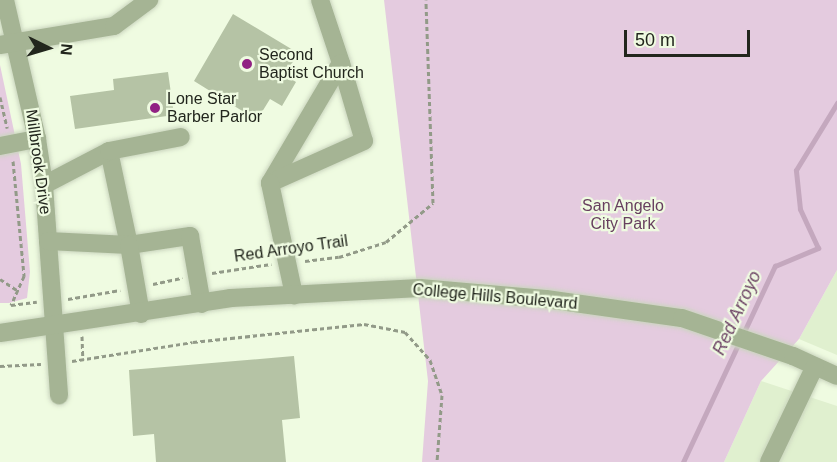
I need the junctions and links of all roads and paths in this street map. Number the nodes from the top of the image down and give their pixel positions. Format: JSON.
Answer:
{"nodes":[{"id":1,"x":5,"y":0,"type":"edge"},
{"id":2,"x":150,"y":0,"type":"edge"},
{"id":3,"x":320,"y":0,"type":"edge"},
{"id":4,"x":426,"y":0,"type":"edge"},
{"id":5,"x":7,"y":44,"type":"edge"},
{"id":6,"x":341,"y":63,"type":"junction"},
{"id":7,"x":0,"y":97,"type":"edge"},
{"id":8,"x":181,"y":137,"type":"dead end"},
{"id":9,"x":38,"y":139,"type":"junction"},
{"id":10,"x":5,"y":145,"type":"edge"},
{"id":11,"x":109,"y":150,"type":"junction"},
{"id":12,"x":270,"y":183,"type":"junction"},
{"id":13,"x":44,"y":184,"type":"junction"},
{"id":14,"x":48,"y":241,"type":"junction"},
{"id":15,"x":129,"y":245,"type":"junction"},
{"id":16,"x":287,"y":263,"type":"junction"},
{"id":17,"x":197,"y":275,"type":"junction"},
{"id":18,"x":0,"y":279,"type":"edge"},
{"id":19,"x":136,"y":287,"type":"junction"},
{"id":20,"x":17,"y":290,"type":"junction"},
{"id":21,"x":294,"y":295,"type":"junction"},
{"id":22,"x":79,"y":298,"type":"dead end"},
{"id":23,"x":22,"y":303,"type":"dead end"},
{"id":24,"x":202,"y":304,"type":"junction"},
{"id":25,"x":141,"y":314,"type":"junction"},
{"id":26,"x":55,"y":327,"type":"junction"},
{"id":27,"x":0,"y":333,"type":"edge"},
{"id":28,"x":57,"y":363,"type":"junction"},
{"id":29,"x":0,"y":366,"type":"edge"},
{"id":30,"x":815,"y":366,"type":"junction"},
{"id":31,"x":837,"y":376,"type":"edge"},
{"id":32,"x":59,"y":395,"type":"dead end"},
{"id":33,"x":437,"y":462,"type":"edge"},
{"id":34,"x":770,"y":462,"type":"edge"}],
"edges":[{"from":1,"to":5,"type":"street","name":"Millbrook Drive"},
{"from":2,"to":5,"type":"street"},
{"from":3,"to":6,"type":"street"},
{"from":4,"to":16,"type":"path","name":"Red Arroyo Trail"},
{"from":5,"to":9,"type":"street","name":"Millbrook Drive"},
{"from":6,"to":12,"type":"street"},
{"from":6,"to":12,"type":"street"},
{"from":7,"to":10,"type":"path"},
{"from":8,"to":11,"type":"street"},
{"from":9,"to":10,"type":"street"},
{"from":9,"to":13,"type":"street","name":"Millbrook Drive"},
{"from":10,"to":20,"type":"path"},
{"from":11,"to":13,"type":"street"},
{"from":11,"to":15,"type":"street"},
{"from":12,"to":16,"type":"street"},
{"from":13,"to":14,"type":"street","name":"Millbrook Drive"},
{"from":14,"to":15,"type":"street"},
{"from":14,"to":26,"type":"street","name":"Millbrook Drive"},
{"from":15,"to":17,"type":"street"},
{"from":15,"to":19,"type":"street"},
{"from":16,"to":17,"type":"path","name":"Red Arroyo Trail"},
{"from":16,"to":21,"type":"street"},
{"from":17,"to":19,"type":"path","name":"Red Arroyo Trail"},
{"from":17,"to":24,"type":"street"},
{"from":18,"to":20,"type":"path"},
{"from":19,"to":22,"type":"path","name":"Red Arroyo Trail"},
{"from":19,"to":25,"type":"street"},
{"from":20,"to":23,"type":"path"},
{"from":21,"to":24,"type":"street","name":"College Hills Boulevard"},
{"from":21,"to":30,"type":"street","name":"College Hills Boulevard"},
{"from":24,"to":25,"type":"street","name":"College Hills Boulevard"},
{"from":25,"to":26,"type":"street","name":"College Hills Boulevard"},
{"from":26,"to":27,"type":"street","name":"College Hills Boulevard"},
{"from":26,"to":28,"type":"street","name":"Millbrook Drive"},
{"from":28,"to":29,"type":"path"},
{"from":28,"to":32,"type":"street","name":"Millbrook Drive"},
{"from":28,"to":33,"type":"path"},
{"from":30,"to":31,"type":"street","name":"College Hills Boulevard"},
{"from":30,"to":34,"type":"street"}]}
